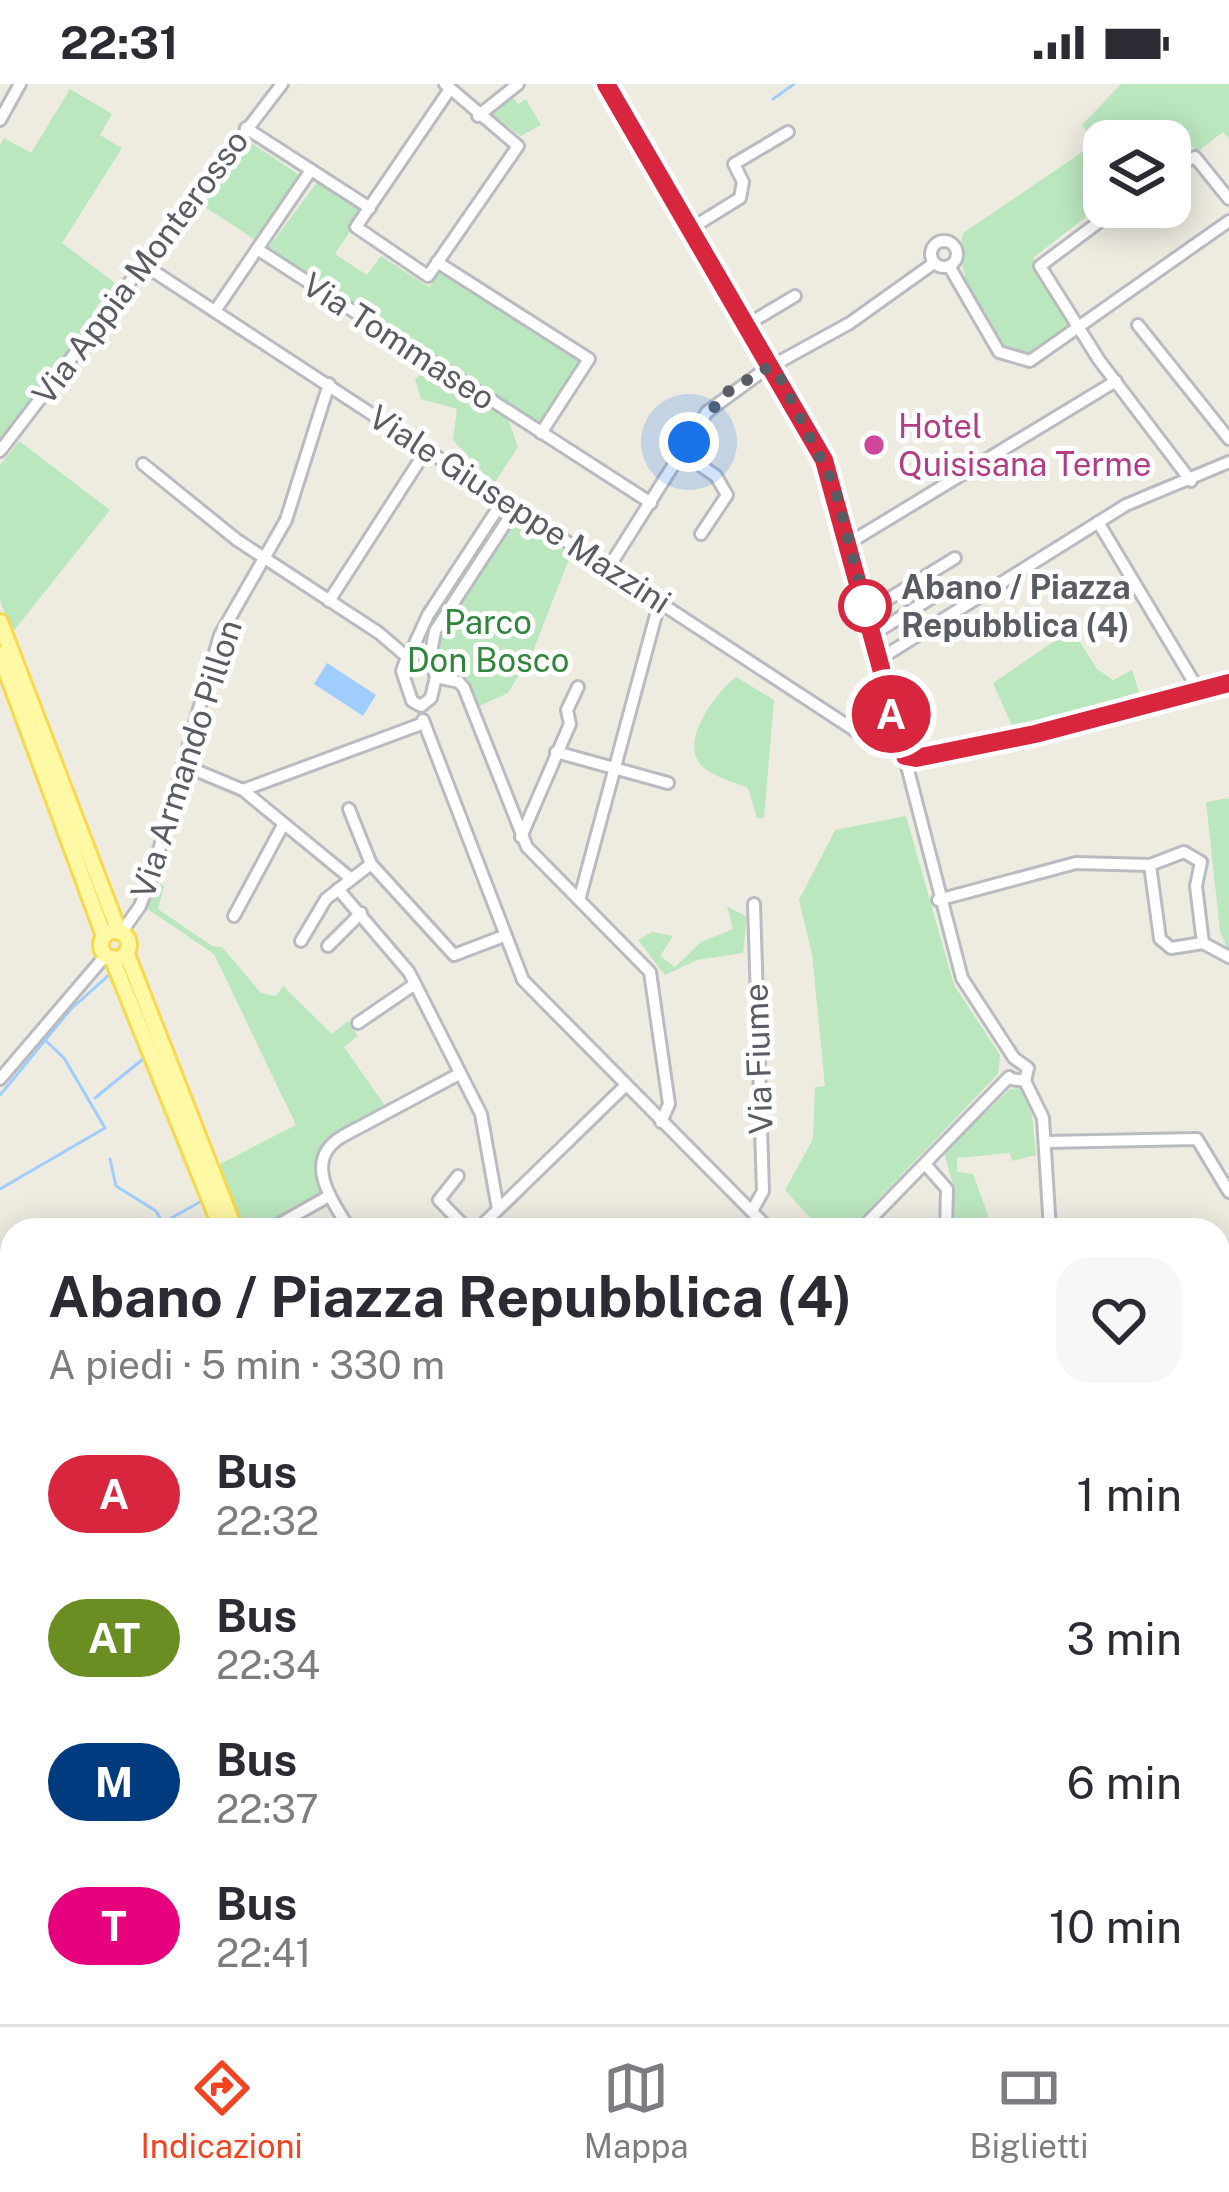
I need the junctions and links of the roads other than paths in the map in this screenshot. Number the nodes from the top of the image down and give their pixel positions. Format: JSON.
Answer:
{"nodes":[{"id":1,"x":20,"y":84,"type":"edge"},
{"id":2,"x":282,"y":84,"type":"edge"},
{"id":3,"x":518,"y":84,"type":"edge"},
{"id":4,"x":625,"y":84,"type":"edge"},
{"id":5,"x":447,"y":87,"type":"edge"},
{"id":6,"x":608,"y":88,"type":"edge"},
{"id":7,"x":478,"y":116,"type":"junction"},
{"id":8,"x":0,"y":120,"type":"edge"},
{"id":9,"x":246,"y":128,"type":"junction"},
{"id":10,"x":788,"y":132,"type":"dead end"},
{"id":11,"x":1191,"y":156,"type":"edge"},
{"id":12,"x":311,"y":170,"type":"junction"},
{"id":13,"x":1229,"y":199,"type":"edge"},
{"id":14,"x":370,"y":208,"type":"junction"},
{"id":15,"x":1229,"y":221,"type":"edge"},
{"id":16,"x":1091,"y":228,"type":"edge"},
{"id":17,"x":690,"y":229,"type":"junction"},
{"id":18,"x":257,"y":249,"type":"junction"},
{"id":19,"x":437,"y":262,"type":"junction"},
{"id":20,"x":934,"y":263,"type":"junction"},
{"id":21,"x":144,"y":265,"type":"junction"},
{"id":22,"x":950,"y":266,"type":"junction"},
{"id":23,"x":795,"y":296,"type":"dead end"},
{"id":24,"x":215,"y":311,"type":"junction"},
{"id":25,"x":748,"y":324,"type":"junction"},
{"id":26,"x":1138,"y":325,"type":"dead end"},
{"id":27,"x":1080,"y":331,"type":"junction"},
{"id":28,"x":773,"y":365,"type":"junction"},
{"id":29,"x":1116,"y":381,"type":"junction"},
{"id":30,"x":329,"y":384,"type":"junction"},
{"id":31,"x":541,"y":433,"type":"junction"},
{"id":32,"x":1229,"y":439,"type":"edge"},
{"id":33,"x":427,"y":449,"type":"junction"},
{"id":34,"x":0,"y":451,"type":"edge"},
{"id":35,"x":682,"y":453,"type":"junction"},
{"id":36,"x":1229,"y":462,"type":"edge"},
{"id":37,"x":143,"y":464,"type":"dead end"},
{"id":38,"x":1191,"y":481,"type":"junction"},
{"id":39,"x":510,"y":503,"type":"junction"},
{"id":40,"x":651,"y":503,"type":"junction"},
{"id":41,"x":1098,"y":523,"type":"junction"},
{"id":42,"x":701,"y":534,"type":"dead end"},
{"id":43,"x":849,"y":543,"type":"junction"},
{"id":44,"x":263,"y":558,"type":"junction"},
{"id":45,"x":955,"y":558,"type":"dead end"},
{"id":46,"x":609,"y":567,"type":"junction"},
{"id":47,"x":949,"y":587,"type":"dead end"},
{"id":48,"x":660,"y":600,"type":"junction"},
{"id":49,"x":329,"y":601,"type":"junction"},
{"id":50,"x":867,"y":612,"type":"junction"},
{"id":51,"x":0,"y":622,"type":"edge"},
{"id":52,"x":872,"y":635,"type":"junction"},
{"id":53,"x":0,"y":654,"type":"edge"},
{"id":54,"x":409,"y":656,"type":"junction"},
{"id":55,"x":430,"y":658,"type":"junction"},
{"id":56,"x":878,"y":660,"type":"junction"},
{"id":57,"x":436,"y":677,"type":"junction"},
{"id":58,"x":1229,"y":683,"type":"edge"},
{"id":59,"x":578,"y":687,"type":"dead end"},
{"id":60,"x":1198,"y":689,"type":"junction"},
{"id":61,"x":431,"y":698,"type":"junction"},
{"id":62,"x":412,"y":700,"type":"junction"},
{"id":63,"x":424,"y":722,"type":"junction"},
{"id":64,"x":556,"y":752,"type":"junction"},
{"id":65,"x":902,"y":752,"type":"junction"},
{"id":66,"x":183,"y":765,"type":"junction"},
{"id":67,"x":614,"y":770,"type":"junction"},
{"id":68,"x":668,"y":783,"type":"dead end"},
{"id":69,"x":243,"y":790,"type":"junction"},
{"id":70,"x":349,"y":809,"type":"dead end"},
{"id":71,"x":283,"y":826,"type":"junction"},
{"id":72,"x":521,"y":838,"type":"junction"},
{"id":73,"x":371,"y":864,"type":"junction"},
{"id":74,"x":1150,"y":865,"type":"junction"},
{"id":75,"x":349,"y":877,"type":"junction"},
{"id":76,"x":338,"y":889,"type":"junction"},
{"id":77,"x":580,"y":898,"type":"junction"},
{"id":78,"x":938,"y":900,"type":"junction"},
{"id":79,"x":754,"y":904,"type":"dead end"},
{"id":80,"x":361,"y":913,"type":"junction"},
{"id":81,"x":234,"y":916,"type":"dead end"},
{"id":82,"x":115,"y":934,"type":"junction"},
{"id":83,"x":504,"y":936,"type":"junction"},
{"id":84,"x":301,"y":941,"type":"dead end"},
{"id":85,"x":1203,"y":943,"type":"junction"},
{"id":86,"x":328,"y":946,"type":"dead end"},
{"id":87,"x":115,"y":955,"type":"junction"},
{"id":88,"x":1229,"y":957,"type":"edge"},
{"id":89,"x":415,"y":984,"type":"junction"},
{"id":90,"x":358,"y":1024,"type":"dead end"},
{"id":91,"x":1014,"y":1058,"type":"junction"},
{"id":92,"x":459,"y":1074,"type":"junction"},
{"id":93,"x":0,"y":1079,"type":"edge"},
{"id":94,"x":1015,"y":1079,"type":"junction"},
{"id":95,"x":625,"y":1086,"type":"junction"},
{"id":96,"x":661,"y":1122,"type":"junction"},
{"id":97,"x":1046,"y":1142,"type":"junction"},
{"id":98,"x":926,"y":1165,"type":"junction"},
{"id":99,"x":458,"y":1176,"type":"dead end"},
{"id":100,"x":1229,"y":1192,"type":"edge"},
{"id":101,"x":329,"y":1196,"type":"junction"},
{"id":102,"x":498,"y":1209,"type":"junction"},
{"id":103,"x":752,"y":1211,"type":"junction"},
{"id":104,"x":874,"y":1217,"type":"edge"},
{"id":105,"x":217,"y":1218,"type":"edge"},
{"id":106,"x":230,"y":1218,"type":"edge"},
{"id":107,"x":290,"y":1218,"type":"edge"},
{"id":108,"x":343,"y":1218,"type":"edge"},
{"id":109,"x":459,"y":1218,"type":"edge"},
{"id":110,"x":487,"y":1218,"type":"edge"},
{"id":111,"x":759,"y":1218,"type":"edge"},
{"id":112,"x":946,"y":1218,"type":"edge"},
{"id":113,"x":1049,"y":1218,"type":"edge"}],
"edges":[{"from":1,"to":8,"type":"street"},
{"from":2,"to":9,"type":"street","name":"Via Appia Monterosso"},
{"from":3,"to":7,"type":"street"},
{"from":4,"to":6,"type":"street"},
{"from":5,"to":7,"type":"street"},
{"from":5,"to":14,"type":"street"},
{"from":6,"to":17,"type":"street"},
{"from":7,"to":19,"type":"street"},
{"from":9,"to":12,"type":"street"},
{"from":9,"to":21,"type":"street","name":"Via Appia Monterosso"},
{"from":10,"to":17,"type":"street"},
{"from":11,"to":13,"type":"street"},
{"from":12,"to":14,"type":"street"},
{"from":12,"to":18,"type":"street"},
{"from":14,"to":19,"type":"street"},
{"from":15,"to":27,"type":"street"},
{"from":16,"to":27,"type":"street"},
{"from":17,"to":25,"type":"street"},
{"from":18,"to":24,"type":"street"},
{"from":18,"to":31,"type":"street","name":"Via Tommaseo"},
{"from":19,"to":31,"type":"street"},
{"from":20,"to":22,"type":"street"},
{"from":20,"to":22,"type":"street"},
{"from":20,"to":28,"type":"street"},
{"from":21,"to":24,"type":"street","name":"Viale Giuseppe Mazzini"},
{"from":21,"to":34,"type":"street","name":"Via Appia Monterosso"},
{"from":22,"to":27,"type":"street"},
{"from":23,"to":25,"type":"street"},
{"from":24,"to":30,"type":"street","name":"Viale Giuseppe Mazzini"},
{"from":25,"to":28,"type":"street"},
{"from":26,"to":32,"type":"street"},
{"from":27,"to":29,"type":"street"},
{"from":28,"to":35,"type":"street"},
{"from":28,"to":43,"type":"street"},
{"from":29,"to":38,"type":"street"},
{"from":29,"to":43,"type":"street"},
{"from":30,"to":33,"type":"street","name":"Viale Giuseppe Mazzini"},
{"from":30,"to":44,"type":"street","name":"Via Armando Pillon"},
{"from":31,"to":40,"type":"street","name":"Via Tommaseo"},
{"from":33,"to":39,"type":"street","name":"Viale Giuseppe Mazzini"},
{"from":33,"to":49,"type":"street"},
{"from":35,"to":40,"type":"street"},
{"from":35,"to":42,"type":"street"},
{"from":36,"to":38,"type":"street"},
{"from":37,"to":44,"type":"street"},
{"from":38,"to":41,"type":"street"},
{"from":39,"to":46,"type":"street","name":"Viale Giuseppe Mazzini"},
{"from":39,"to":54,"type":"street"},
{"from":39,"to":55,"type":"street"},
{"from":40,"to":46,"type":"street"},
{"from":41,"to":56,"type":"street"},
{"from":41,"to":60,"type":"street"},
{"from":43,"to":50,"type":"street"},
{"from":44,"to":49,"type":"street"},
{"from":44,"to":66,"type":"street","name":"Via Armando Pillon"},
{"from":45,"to":50,"type":"street"},
{"from":46,"to":48,"type":"street","name":"Viale Giuseppe Mazzini"},
{"from":47,"to":52,"type":"street"},
{"from":48,"to":65,"type":"street","name":"Viale Giuseppe Mazzini"},
{"from":48,"to":67,"type":"street"},
{"from":49,"to":54,"type":"street"},
{"from":50,"to":52,"type":"street"},
{"from":51,"to":82,"type":"main road"},
{"from":52,"to":56,"type":"street"},
{"from":53,"to":82,"type":"main road"},
{"from":54,"to":55,"type":"street"},
{"from":54,"to":62,"type":"street"},
{"from":55,"to":57,"type":"street"},
{"from":56,"to":65,"type":"street"},
{"from":57,"to":61,"type":"street"},
{"from":57,"to":72,"type":"street"},
{"from":58,"to":60,"type":"street"},
{"from":59,"to":64,"type":"street"},
{"from":60,"to":65,"type":"street"},
{"from":61,"to":62,"type":"street"},
{"from":61,"to":63,"type":"street"},
{"from":62,"to":63,"type":"street"},
{"from":63,"to":69,"type":"street"},
{"from":63,"to":83,"type":"street"},
{"from":64,"to":67,"type":"street"},
{"from":64,"to":72,"type":"street"},
{"from":65,"to":78,"type":"street"},
{"from":66,"to":69,"type":"street"},
{"from":66,"to":82,"type":"street","name":"Via Armando Pillon"},
{"from":67,"to":68,"type":"street"},
{"from":67,"to":77,"type":"street"},
{"from":69,"to":71,"type":"street"},
{"from":70,"to":73,"type":"street"},
{"from":71,"to":75,"type":"street"},
{"from":71,"to":81,"type":"street"},
{"from":72,"to":77,"type":"street"},
{"from":73,"to":75,"type":"street"},
{"from":73,"to":83,"type":"street"},
{"from":74,"to":78,"type":"street"},
{"from":74,"to":85,"type":"street"},
{"from":74,"to":85,"type":"street"},
{"from":75,"to":76,"type":"street"},
{"from":76,"to":80,"type":"street"},
{"from":76,"to":84,"type":"street"},
{"from":77,"to":96,"type":"street"},
{"from":78,"to":91,"type":"street"},
{"from":79,"to":103,"type":"street","name":"Via Fiume"},
{"from":80,"to":86,"type":"street"},
{"from":80,"to":89,"type":"street"},
{"from":82,"to":87,"type":"main road"},
{"from":82,"to":87,"type":"main road"},
{"from":83,"to":95,"type":"street"},
{"from":85,"to":88,"type":"street"},
{"from":87,"to":93,"type":"street"},
{"from":87,"to":105,"type":"main road"},
{"from":87,"to":106,"type":"main road"},
{"from":89,"to":90,"type":"street"},
{"from":89,"to":92,"type":"street"},
{"from":91,"to":94,"type":"street"},
{"from":91,"to":94,"type":"street"},
{"from":92,"to":101,"type":"street"},
{"from":92,"to":102,"type":"street"},
{"from":94,"to":97,"type":"street"},
{"from":94,"to":98,"type":"street"},
{"from":95,"to":96,"type":"street"},
{"from":95,"to":102,"type":"street"},
{"from":96,"to":103,"type":"street"},
{"from":97,"to":100,"type":"street"},
{"from":97,"to":113,"type":"street"},
{"from":98,"to":104,"type":"street"},
{"from":98,"to":112,"type":"street"},
{"from":99,"to":109,"type":"street"},
{"from":101,"to":107,"type":"street"},
{"from":101,"to":108,"type":"street"},
{"from":102,"to":110,"type":"street"},
{"from":103,"to":111,"type":"street"}]}
